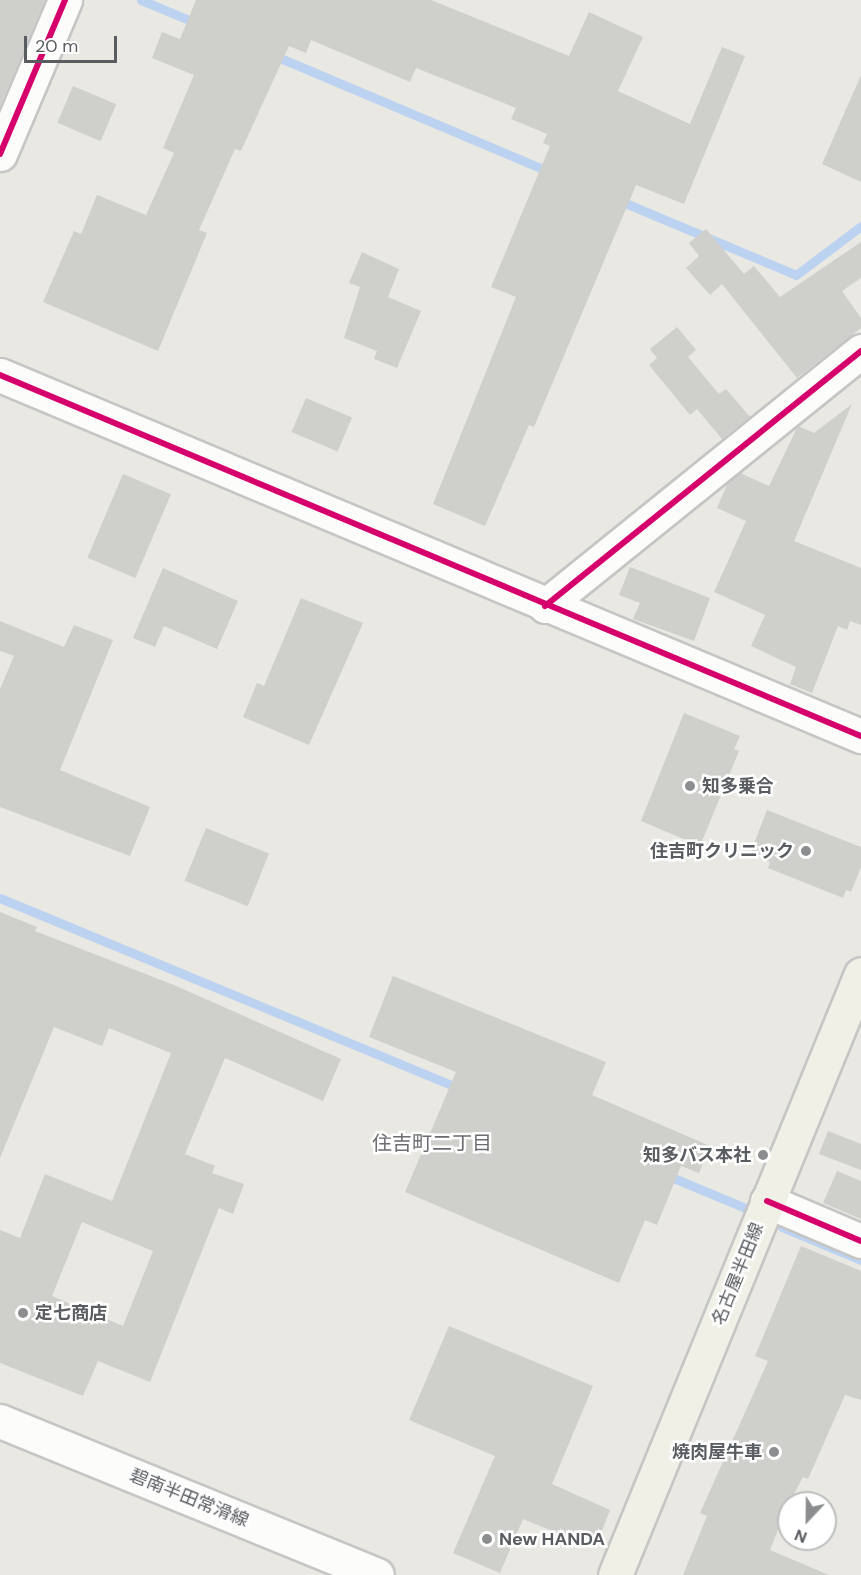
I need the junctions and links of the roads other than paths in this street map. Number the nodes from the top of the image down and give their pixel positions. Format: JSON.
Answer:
{"nodes":[{"id":1,"x":65,"y":0,"type":"edge"},
{"id":2,"x":0,"y":154,"type":"edge"},
{"id":3,"x":861,"y":351,"type":"edge"},
{"id":4,"x":0,"y":375,"type":"edge"},
{"id":5,"x":545,"y":606,"type":"junction"},
{"id":6,"x":861,"y":736,"type":"edge"},
{"id":7,"x":861,"y":974,"type":"edge"},
{"id":8,"x":767,"y":1201,"type":"junction"},
{"id":9,"x":861,"y":1240,"type":"edge"},
{"id":10,"x":0,"y":1421,"type":"edge"},
{"id":11,"x":377,"y":1575,"type":"edge"},
{"id":12,"x":615,"y":1575,"type":"edge"}],
"edges":[{"from":1,"to":2,"type":"street"},
{"from":3,"to":5,"type":"street"},
{"from":4,"to":5,"type":"street"},
{"from":5,"to":6,"type":"street"},
{"from":7,"to":8,"type":"main road","name":"名古屋半田線"},
{"from":8,"to":9,"type":"street"},
{"from":8,"to":12,"type":"main road","name":"名古屋半田線"},
{"from":10,"to":11,"type":"street","name":"碧南半田常滑線"}]}
